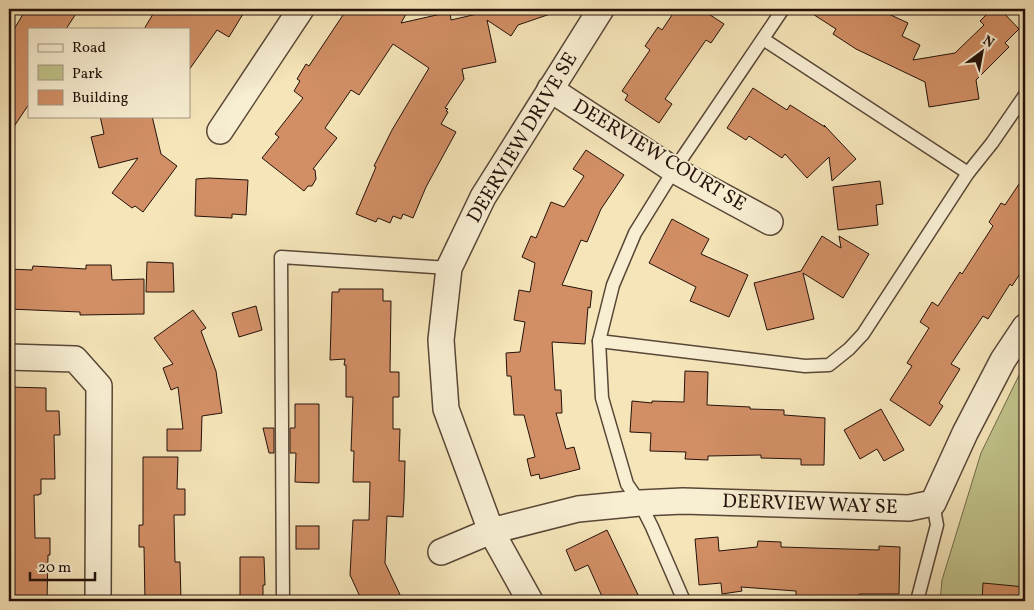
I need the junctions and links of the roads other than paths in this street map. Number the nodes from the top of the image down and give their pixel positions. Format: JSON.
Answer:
{"nodes":[{"id":1,"x":301,"y":9,"type":"edge"},
{"id":2,"x":601,"y":9,"type":"edge"},
{"id":3,"x":783,"y":9,"type":"edge"},
{"id":4,"x":763,"y":39,"type":"junction"},
{"id":5,"x":550,"y":89,"type":"junction"},
{"id":6,"x":1025,"y":95,"type":"edge"},
{"id":7,"x":220,"y":131,"type":"dead end"},
{"id":8,"x":674,"y":170,"type":"junction"},
{"id":9,"x":968,"y":173,"type":"junction"},
{"id":10,"x":770,"y":222,"type":"dead end"},
{"id":11,"x":449,"y":268,"type":"junction"},
{"id":12,"x":1025,"y":327,"type":"edge"},
{"id":13,"x":600,"y":341,"type":"junction"},
{"id":14,"x":9,"y":357,"type":"edge"},
{"id":15,"x":640,"y":502,"type":"junction"},
{"id":16,"x":933,"y":503,"type":"junction"},
{"id":17,"x":491,"y":530,"type":"junction"},
{"id":18,"x":441,"y":552,"type":"dead end"},
{"id":19,"x":98,"y":601,"type":"edge"},
{"id":20,"x":283,"y":601,"type":"edge"},
{"id":21,"x":530,"y":601,"type":"edge"},
{"id":22,"x":684,"y":601,"type":"edge"},
{"id":23,"x":917,"y":601,"type":"edge"}],
"edges":[{"from":1,"to":7,"type":"street"},
{"from":2,"to":5,"type":"street","name":"DEERVIEW DRIVE SE"},
{"from":3,"to":4,"type":"lane"},
{"from":4,"to":8,"type":"lane"},
{"from":4,"to":9,"type":"lane"},
{"from":5,"to":8,"type":"street","name":"DEERVIEW COURT SE"},
{"from":5,"to":11,"type":"street","name":"DEERVIEW DRIVE SE"},
{"from":6,"to":9,"type":"lane"},
{"from":8,"to":10,"type":"street","name":"DEERVIEW COURT SE"},
{"from":8,"to":13,"type":"lane"},
{"from":9,"to":13,"type":"lane"},
{"from":11,"to":17,"type":"street","name":"DEERVIEW DRIVE SE"},
{"from":11,"to":20,"type":"lane"},
{"from":12,"to":16,"type":"street"},
{"from":13,"to":15,"type":"lane"},
{"from":14,"to":19,"type":"street"},
{"from":15,"to":16,"type":"street","name":"DEERVIEW WAY SE"},
{"from":15,"to":17,"type":"street","name":"DEERVIEW WAY SE"},
{"from":15,"to":22,"type":"lane"},
{"from":16,"to":23,"type":"lane"},
{"from":17,"to":18,"type":"street"},
{"from":17,"to":21,"type":"street","name":"DEERVIEW DRIVE SE"}]}
